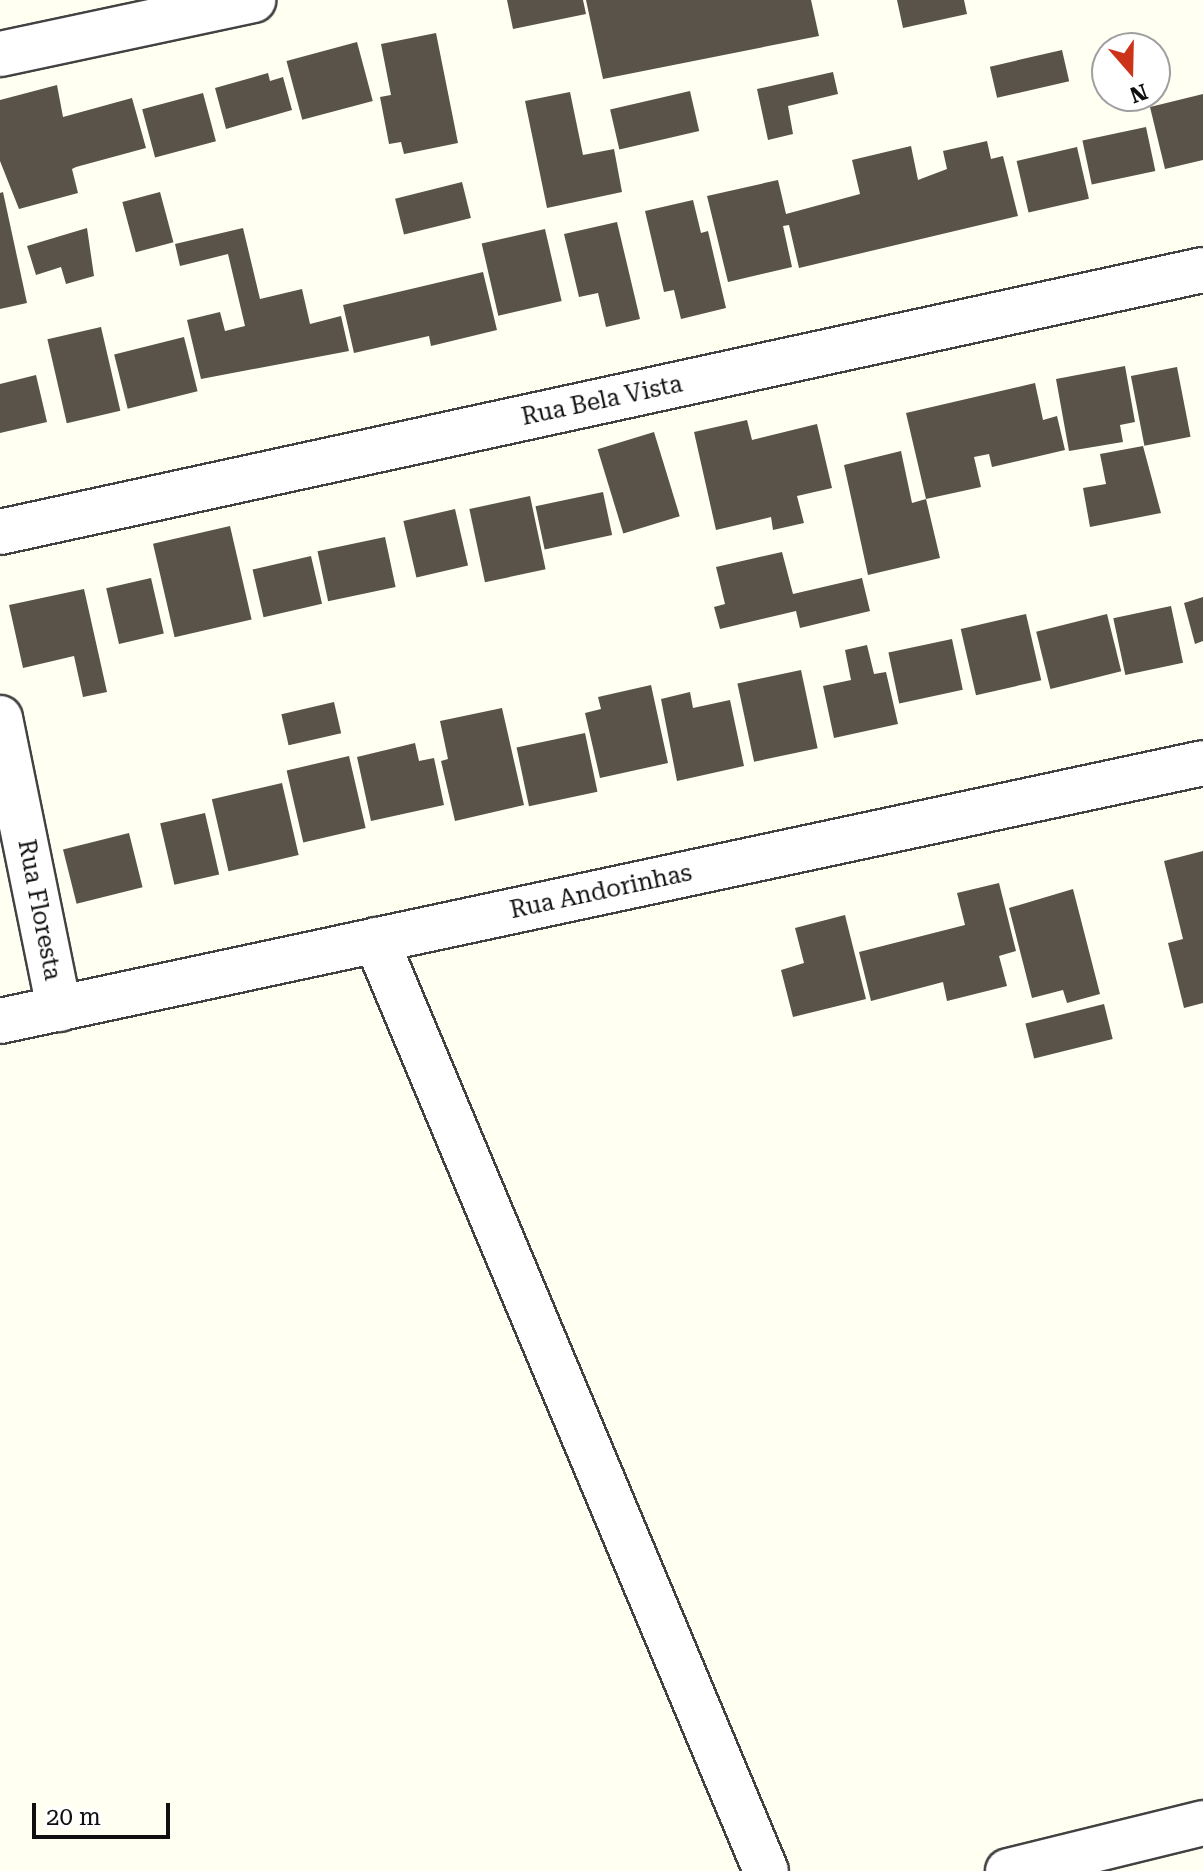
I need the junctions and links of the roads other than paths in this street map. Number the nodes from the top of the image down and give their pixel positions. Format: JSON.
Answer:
{"nodes":[{"id":1,"x":253,"y":0,"type":"edge"},
{"id":2,"x":0,"y":54,"type":"edge"},
{"id":3,"x":1203,"y":270,"type":"edge"},
{"id":4,"x":0,"y":532,"type":"edge"},
{"id":5,"x":0,"y":718,"type":"edge"},
{"id":6,"x":1203,"y":763,"type":"edge"},
{"id":7,"x":376,"y":940,"type":"junction"},
{"id":8,"x":59,"y":1009,"type":"junction"},
{"id":9,"x":0,"y":1021,"type":"edge"},
{"id":10,"x":1203,"y":1823,"type":"edge"},
{"id":11,"x":766,"y":1871,"type":"edge"},
{"id":12,"x":1008,"y":1871,"type":"edge"}],
"edges":[{"from":1,"to":2,"type":"street"},
{"from":3,"to":4,"type":"street","name":"Rua Bela Vista"},
{"from":5,"to":8,"type":"street","name":"Rua Floresta"},
{"from":6,"to":7,"type":"street","name":"Rua Andorinhas"},
{"from":7,"to":8,"type":"street","name":"Rua Andorinhas"},
{"from":7,"to":11,"type":"street"},
{"from":8,"to":9,"type":"street","name":"Rua Andorinhas"},
{"from":10,"to":12,"type":"street"}]}
